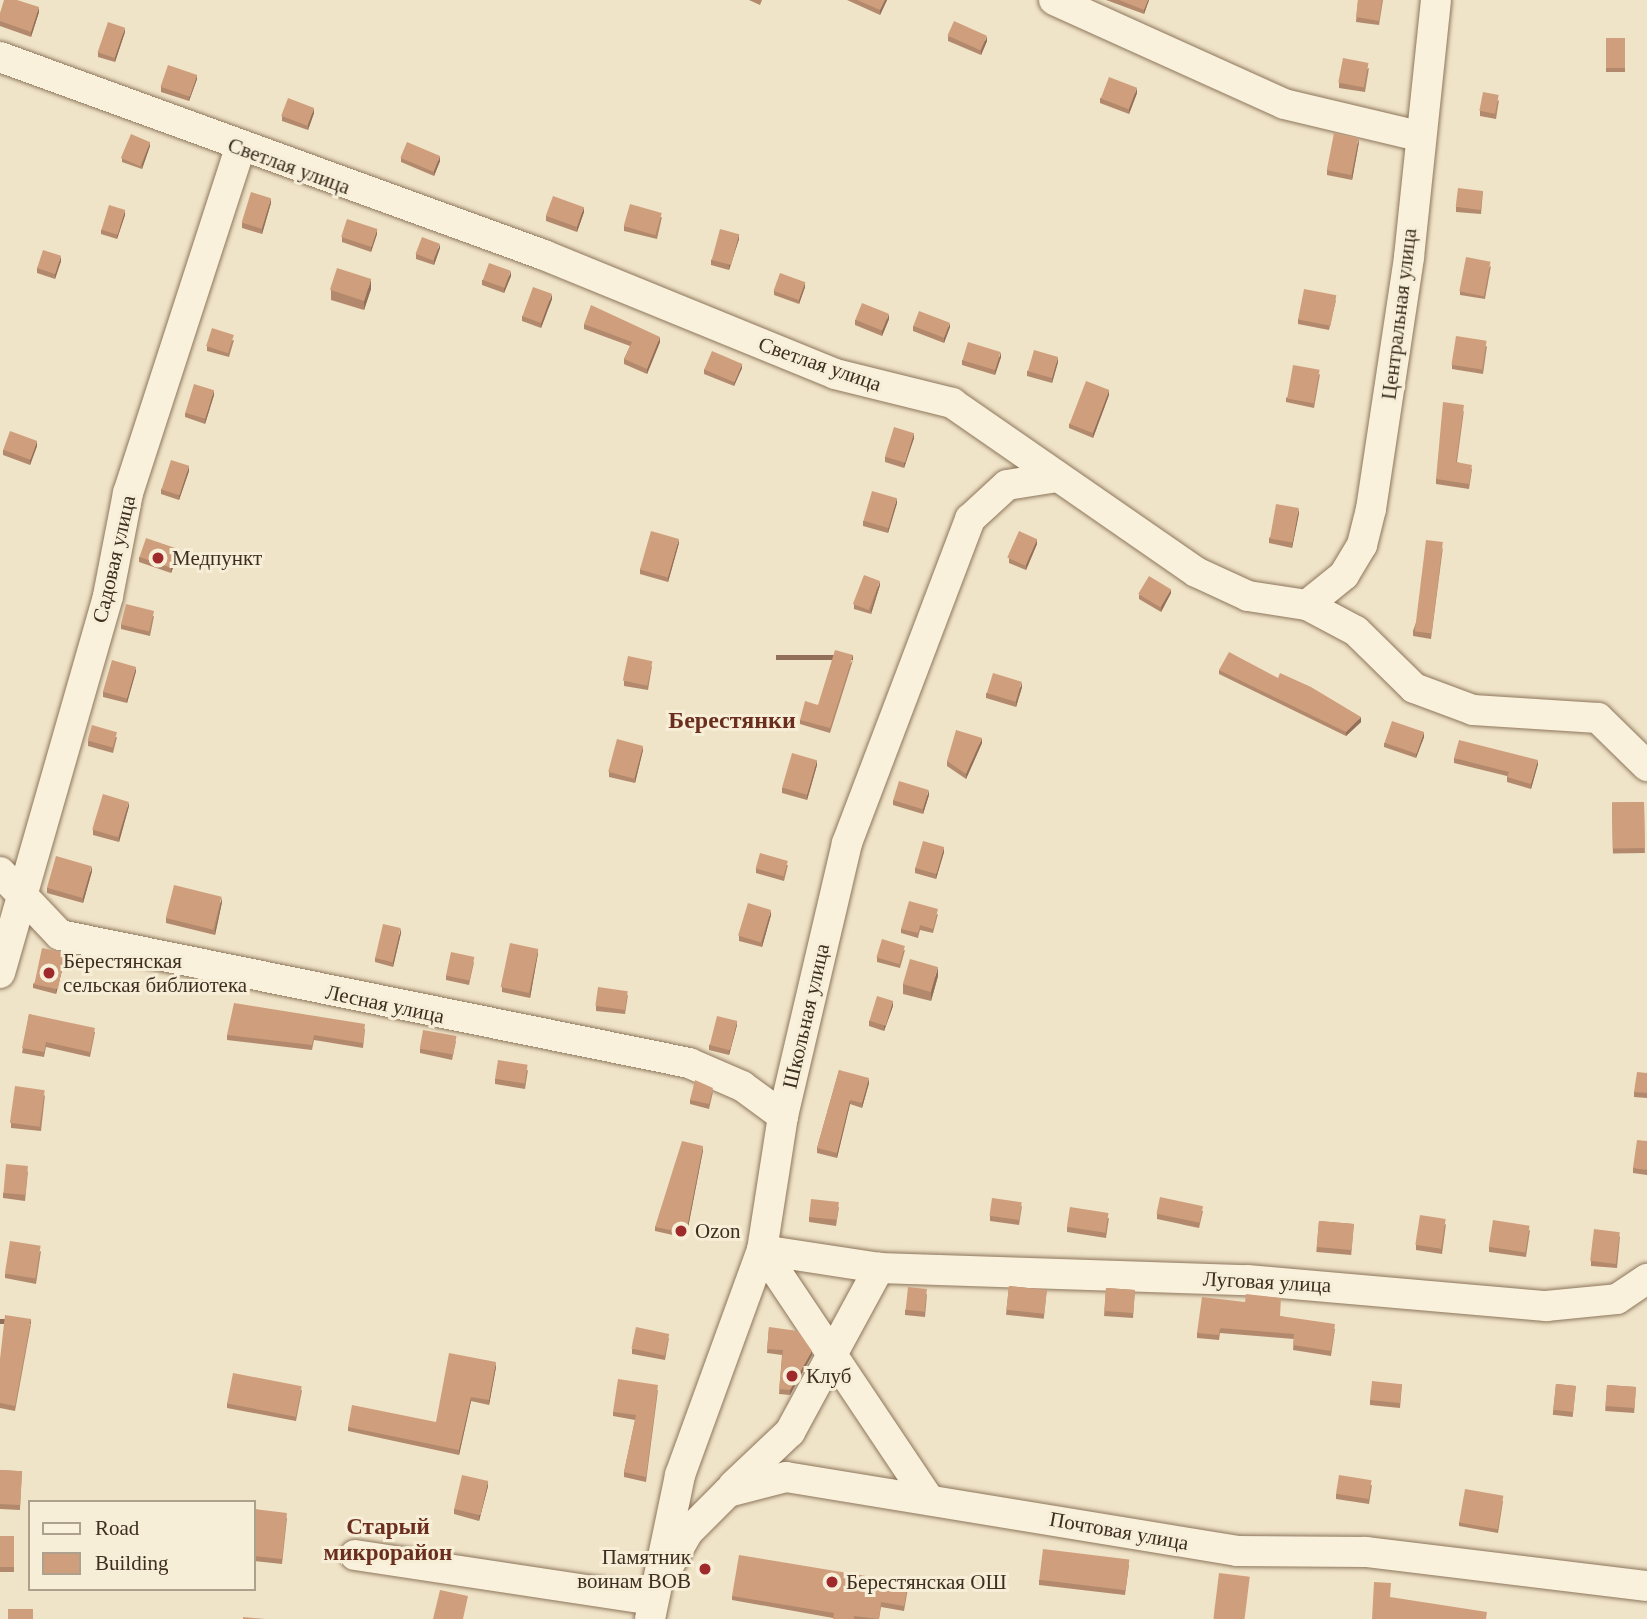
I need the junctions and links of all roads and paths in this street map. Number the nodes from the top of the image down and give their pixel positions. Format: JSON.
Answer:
{"nodes":[{"id":1,"x":1054,"y":0,"type":"edge"},
{"id":2,"x":1436,"y":0,"type":"edge"},
{"id":3,"x":0,"y":57,"type":"edge"},
{"id":4,"x":1418,"y":136,"type":"junction"},
{"id":5,"x":240,"y":149,"type":"junction"},
{"id":6,"x":1057,"y":477,"type":"junction"},
{"id":7,"x":1307,"y":605,"type":"junction"},
{"id":8,"x":1647,"y":766,"type":"edge"},
{"id":9,"x":0,"y":872,"type":"edge"},
{"id":10,"x":20,"y":896,"type":"junction"},
{"id":11,"x":0,"y":973,"type":"edge"},
{"id":12,"x":783,"y":1116,"type":"junction"},
{"id":13,"x":762,"y":1250,"type":"junction"},
{"id":14,"x":879,"y":1268,"type":"junction"},
{"id":15,"x":1647,"y":1279,"type":"edge"},
{"id":16,"x":834,"y":1359,"type":"junction"},
{"id":17,"x":728,"y":1492,"type":"junction"},
{"id":18,"x":929,"y":1499,"type":"junction"},
{"id":19,"x":355,"y":1555,"type":"dead end"},
{"id":20,"x":1647,"y":1586,"type":"edge"},
{"id":21,"x":652,"y":1609,"type":"edge"}],
"edges":[{"from":1,"to":4,"type":"street"},
{"from":2,"to":4,"type":"street","name":"Центральная улица"},
{"from":3,"to":5,"type":"street","name":"Светлая улица"},
{"from":4,"to":7,"type":"street","name":"Центральная улица"},
{"from":5,"to":6,"type":"street","name":"Светлая улица"},
{"from":5,"to":10,"type":"street","name":"Садовая улица"},
{"from":6,"to":7,"type":"street","name":"Светлая улица"},
{"from":6,"to":12,"type":"street","name":"Школьная улица"},
{"from":7,"to":8,"type":"street","name":"Светлая улица"},
{"from":9,"to":10,"type":"street","name":"Лесная улица"},
{"from":10,"to":11,"type":"street","name":"Садовая улица"},
{"from":10,"to":12,"type":"street","name":"Лесная улица"},
{"from":12,"to":13,"type":"street","name":"Школьная улица"},
{"from":13,"to":14,"type":"street","name":"Луговая улица"},
{"from":13,"to":16,"type":"street"},
{"from":13,"to":21,"type":"street","name":"Школьная улица"},
{"from":14,"to":15,"type":"street","name":"Луговая улица"},
{"from":14,"to":16,"type":"street"},
{"from":16,"to":17,"type":"street"},
{"from":16,"to":18,"type":"street"},
{"from":17,"to":18,"type":"street","name":"Почтовая улица"},
{"from":17,"to":21,"type":"street"},
{"from":18,"to":20,"type":"street","name":"Почтовая улица"},
{"from":19,"to":21,"type":"street"}]}
